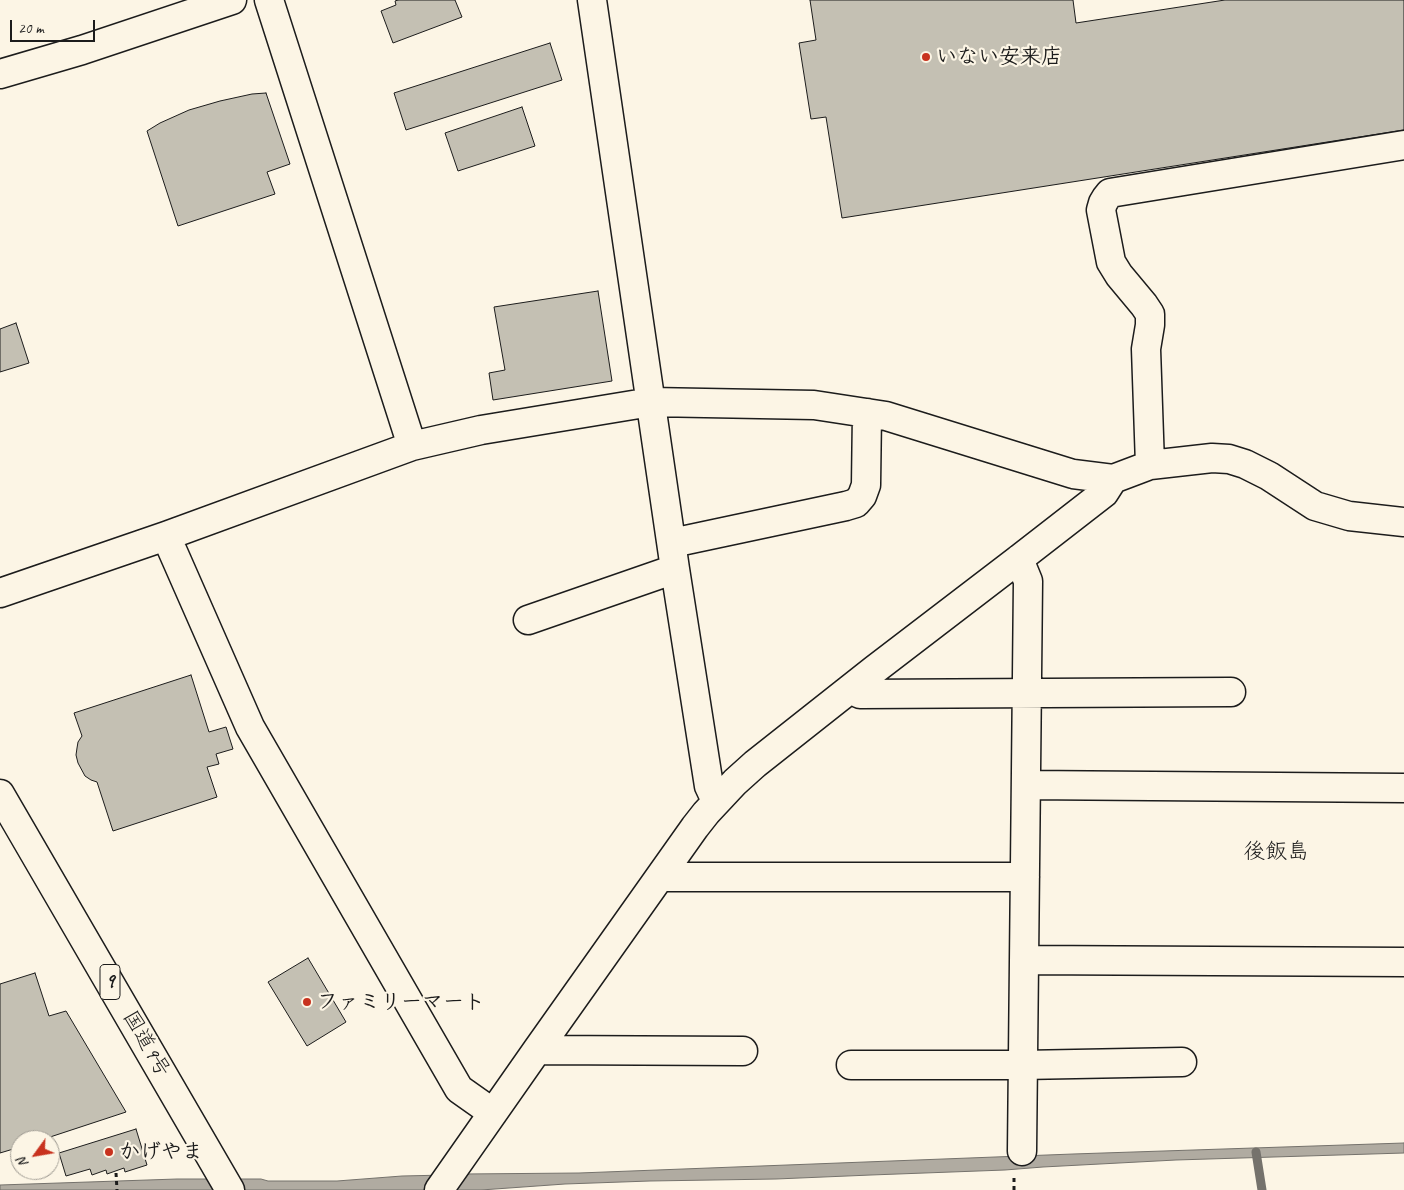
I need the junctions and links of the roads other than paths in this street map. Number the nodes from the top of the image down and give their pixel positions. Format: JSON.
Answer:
{"nodes":[{"id":1,"x":232,"y":0,"type":"edge"},
{"id":2,"x":269,"y":0,"type":"edge"},
{"id":3,"x":592,"y":0,"type":"edge"},
{"id":4,"x":0,"y":74,"type":"edge"},
{"id":5,"x":1404,"y":145,"type":"edge"},
{"id":6,"x":651,"y":402,"type":"junction"},
{"id":7,"x":867,"y":413,"type":"junction"},
{"id":8,"x":412,"y":446,"type":"junction"},
{"id":9,"x":1150,"y":465,"type":"junction"},
{"id":10,"x":1114,"y":479,"type":"junction"},
{"id":11,"x":1404,"y":522,"type":"edge"},
{"id":12,"x":166,"y":536,"type":"junction"},
{"id":13,"x":673,"y":556,"type":"junction"},
{"id":14,"x":1019,"y":559,"type":"junction"},
{"id":15,"x":0,"y":593,"type":"edge"},
{"id":16,"x":528,"y":620,"type":"dead end"},
{"id":17,"x":851,"y":689,"type":"junction"},
{"id":18,"x":1231,"y":692,"type":"dead end"},
{"id":19,"x":1027,"y":694,"type":"junction"},
{"id":20,"x":1026,"y":785,"type":"junction"},
{"id":21,"x":1404,"y":788,"type":"edge"},
{"id":22,"x":0,"y":794,"type":"edge"},
{"id":23,"x":716,"y":802,"type":"junction"},
{"id":24,"x":660,"y":877,"type":"junction"},
{"id":25,"x":1025,"y":877,"type":"junction"},
{"id":26,"x":1024,"y":960,"type":"junction"},
{"id":27,"x":1404,"y":962,"type":"edge"},
{"id":28,"x":537,"y":1050,"type":"junction"},
{"id":29,"x":743,"y":1051,"type":"dead end"},
{"id":30,"x":1182,"y":1062,"type":"dead end"},
{"id":31,"x":850,"y":1065,"type":"dead end"},
{"id":32,"x":1022,"y":1065,"type":"junction"},
{"id":33,"x":493,"y":1113,"type":"junction"},
{"id":34,"x":1018,"y":1161,"type":"road end"},
{"id":35,"x":225,"y":1180,"type":"edge"},
{"id":36,"x":446,"y":1180,"type":"edge"}],
"edges":[{"from":1,"to":4,"type":"main road"},
{"from":2,"to":8,"type":"main road"},
{"from":3,"to":6,"type":"main road"},
{"from":5,"to":9,"type":"main road"},
{"from":6,"to":7,"type":"main road"},
{"from":6,"to":8,"type":"main road"},
{"from":6,"to":13,"type":"main road"},
{"from":7,"to":10,"type":"main road"},
{"from":7,"to":13,"type":"main road"},
{"from":8,"to":12,"type":"main road"},
{"from":9,"to":10,"type":"main road"},
{"from":9,"to":11,"type":"main road"},
{"from":10,"to":14,"type":"main road"},
{"from":12,"to":15,"type":"main road"},
{"from":12,"to":33,"type":"main road"},
{"from":13,"to":16,"type":"main road"},
{"from":13,"to":23,"type":"main road"},
{"from":14,"to":17,"type":"main road"},
{"from":14,"to":19,"type":"main road"},
{"from":17,"to":19,"type":"main road"},
{"from":17,"to":23,"type":"main road"},
{"from":18,"to":19,"type":"main road"},
{"from":19,"to":20,"type":"main road"},
{"from":20,"to":21,"type":"main road"},
{"from":20,"to":25,"type":"main road"},
{"from":22,"to":35,"type":"main road","name":"国道9号","number":"9"},
{"from":23,"to":24,"type":"main road"},
{"from":24,"to":25,"type":"main road"},
{"from":24,"to":28,"type":"main road"},
{"from":25,"to":26,"type":"main road"},
{"from":26,"to":27,"type":"main road"},
{"from":26,"to":32,"type":"main road"},
{"from":28,"to":29,"type":"main road"},
{"from":28,"to":33,"type":"main road"},
{"from":30,"to":32,"type":"main road"},
{"from":31,"to":32,"type":"main road"},
{"from":32,"to":34,"type":"main road"},
{"from":33,"to":36,"type":"main road"}]}
